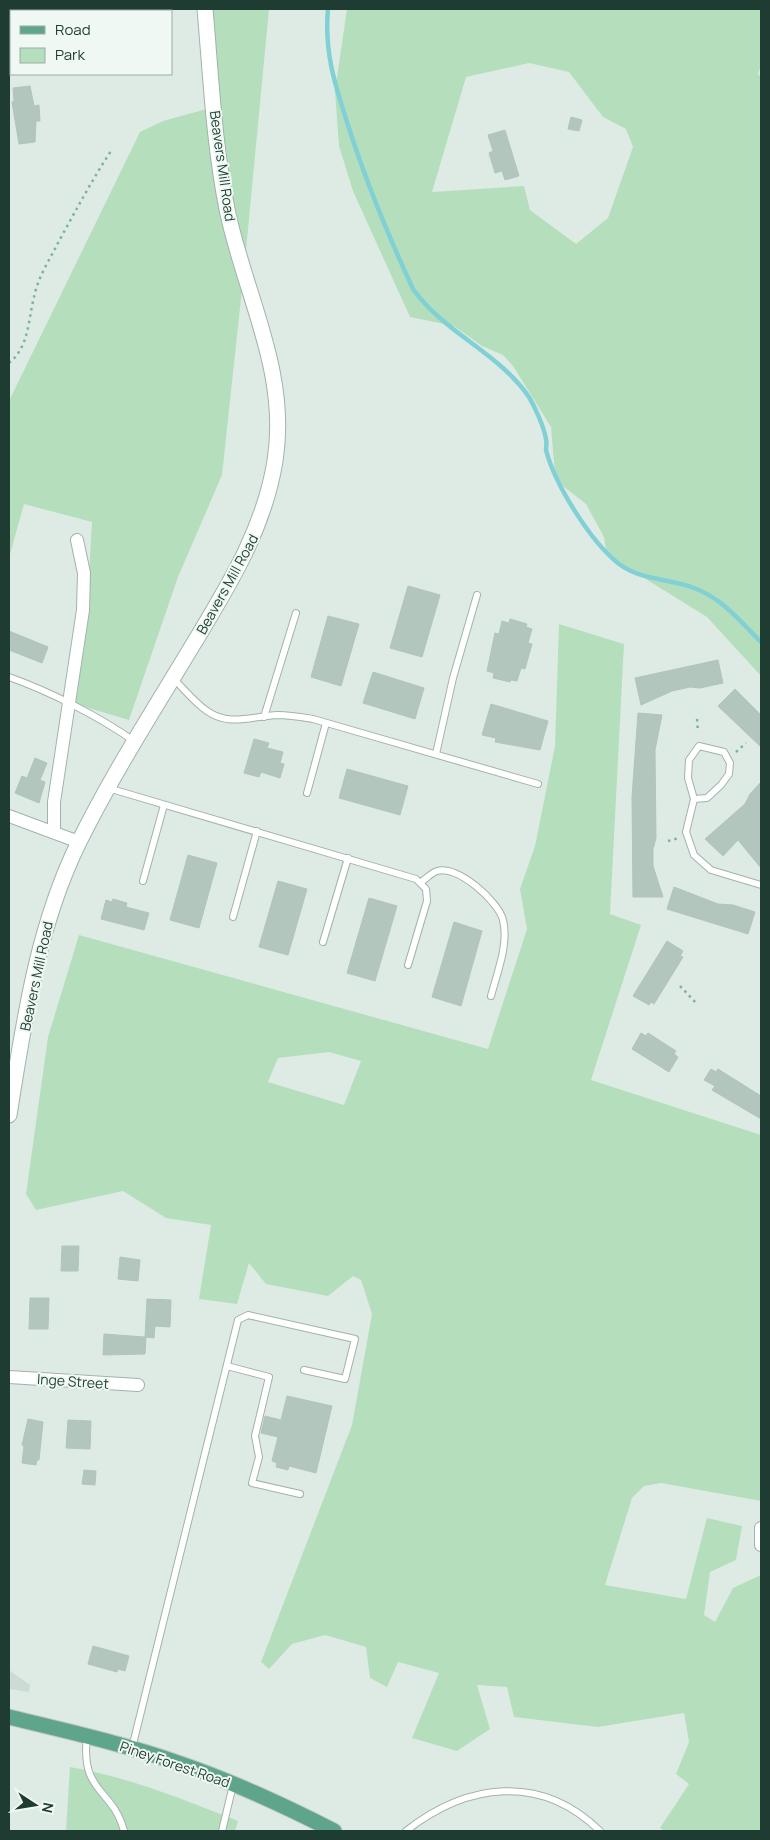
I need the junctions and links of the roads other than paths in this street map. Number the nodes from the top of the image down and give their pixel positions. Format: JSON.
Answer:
{"nodes":[{"id":1,"x":205,"y":9,"type":"edge"},
{"id":2,"x":77,"y":540,"type":"dead end"},
{"id":3,"x":477,"y":595,"type":"dead end"},
{"id":4,"x":296,"y":613,"type":"dead end"},
{"id":5,"x":9,"y":677,"type":"edge"},
{"id":6,"x":173,"y":678,"type":"junction"},
{"id":7,"x":69,"y":705,"type":"junction"},
{"id":8,"x":264,"y":717,"type":"junction"},
{"id":9,"x":326,"y":723,"type":"junction"},
{"id":10,"x":135,"y":742,"type":"junction"},
{"id":11,"x":436,"y":754,"type":"junction"},
{"id":12,"x":538,"y":784,"type":"dead end"},
{"id":13,"x":108,"y":788,"type":"junction"},
{"id":14,"x":306,"y":793,"type":"dead end"},
{"id":15,"x":694,"y":799,"type":"junction"},
{"id":16,"x":164,"y":805,"type":"junction"},
{"id":17,"x":9,"y":816,"type":"edge"},
{"id":18,"x":54,"y":831,"type":"junction"},
{"id":19,"x":257,"y":832,"type":"junction"},
{"id":20,"x":79,"y":842,"type":"junction"},
{"id":21,"x":348,"y":858,"type":"junction"},
{"id":22,"x":144,"y":881,"type":"dead end"},
{"id":23,"x":421,"y":882,"type":"junction"},
{"id":24,"x":761,"y":885,"type":"edge"},
{"id":25,"x":233,"y":917,"type":"dead end"},
{"id":26,"x":323,"y":942,"type":"dead end"},
{"id":27,"x":408,"y":965,"type":"dead end"},
{"id":28,"x":491,"y":996,"type":"dead end"},
{"id":29,"x":9,"y":1115,"type":"edge"},
{"id":30,"x":227,"y":1366,"type":"junction"},
{"id":31,"x":304,"y":1370,"type":"dead end"},
{"id":32,"x":9,"y":1377,"type":"edge"},
{"id":33,"x":138,"y":1385,"type":"dead end"},
{"id":34,"x":300,"y":1494,"type":"dead end"},
{"id":35,"x":761,"y":1528,"type":"edge"},
{"id":36,"x":761,"y":1546,"type":"edge"},
{"id":37,"x":9,"y":1717,"type":"edge"},
{"id":38,"x":87,"y":1736,"type":"junction"},
{"id":39,"x":132,"y":1748,"type":"junction"},
{"id":40,"x":233,"y":1783,"type":"junction"},
{"id":41,"x":124,"y":1831,"type":"edge"},
{"id":42,"x":222,"y":1831,"type":"edge"},
{"id":43,"x":334,"y":1831,"type":"edge"},
{"id":44,"x":406,"y":1831,"type":"edge"},
{"id":45,"x":600,"y":1831,"type":"edge"}],
"edges":[{"from":1,"to":6,"type":"street","name":"Beavers Mill Road"},
{"from":2,"to":7,"type":"street"},
{"from":3,"to":11,"type":"lane"},
{"from":4,"to":8,"type":"lane"},
{"from":5,"to":7,"type":"lane"},
{"from":6,"to":8,"type":"lane"},
{"from":6,"to":10,"type":"street","name":"Beavers Mill Road"},
{"from":7,"to":10,"type":"lane"},
{"from":7,"to":18,"type":"street"},
{"from":8,"to":9,"type":"lane"},
{"from":9,"to":11,"type":"lane"},
{"from":9,"to":14,"type":"lane"},
{"from":10,"to":13,"type":"street","name":"Beavers Mill Road"},
{"from":11,"to":12,"type":"lane"},
{"from":13,"to":16,"type":"lane"},
{"from":13,"to":20,"type":"street","name":"Beavers Mill Road"},
{"from":15,"to":15,"type":"lane"},
{"from":15,"to":24,"type":"lane"},
{"from":16,"to":19,"type":"lane"},
{"from":16,"to":22,"type":"lane"},
{"from":17,"to":18,"type":"street"},
{"from":18,"to":20,"type":"street"},
{"from":19,"to":21,"type":"lane"},
{"from":19,"to":25,"type":"lane"},
{"from":20,"to":29,"type":"street","name":"Beavers Mill Road"},
{"from":21,"to":23,"type":"lane"},
{"from":21,"to":26,"type":"lane"},
{"from":23,"to":27,"type":"lane"},
{"from":23,"to":28,"type":"lane"},
{"from":30,"to":31,"type":"lane"},
{"from":30,"to":34,"type":"lane"},
{"from":30,"to":39,"type":"lane"},
{"from":32,"to":33,"type":"street","name":"Inge Street"},
{"from":35,"to":36,"type":"street"},
{"from":37,"to":38,"type":"main road","name":"Piney Forest Road"},
{"from":38,"to":39,"type":"main road","name":"Piney Forest Road"},
{"from":38,"to":41,"type":"lane"},
{"from":39,"to":40,"type":"main road","name":"Piney Forest Road"},
{"from":40,"to":42,"type":"lane"},
{"from":40,"to":43,"type":"main road","name":"Piney Forest Road"},
{"from":44,"to":45,"type":"lane"}]}
